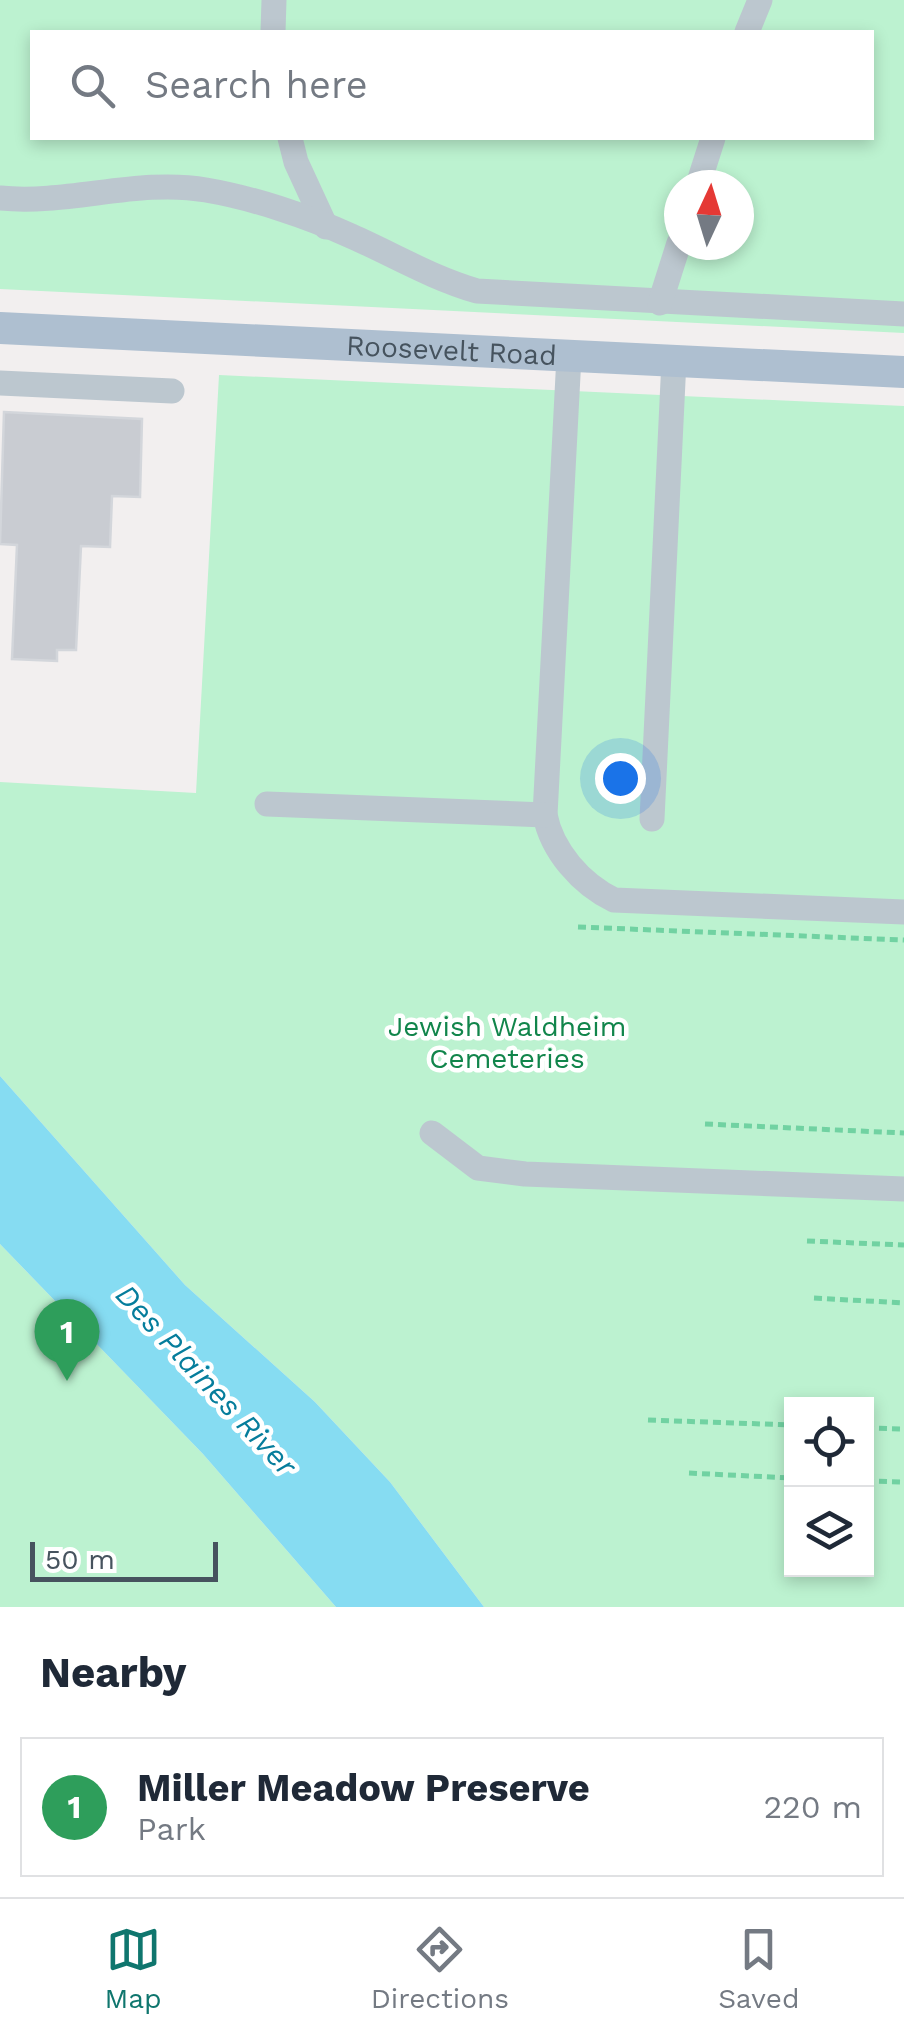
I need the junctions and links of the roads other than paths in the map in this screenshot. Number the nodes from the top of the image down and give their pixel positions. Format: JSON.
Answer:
{"nodes":[{"id":1,"x":274,"y":0,"type":"edge"},
{"id":2,"x":274,"y":30,"type":"edge"},
{"id":3,"x":290,"y":140,"type":"edge"},
{"id":4,"x":712,"y":140,"type":"edge"},
{"id":5,"x":703,"y":170,"type":"edge"},
{"id":6,"x":0,"y":198,"type":"edge"},
{"id":7,"x":326,"y":227,"type":"junction"},
{"id":8,"x":674,"y":260,"type":"edge"},
{"id":9,"x":660,"y":303,"type":"junction"},
{"id":10,"x":904,"y":314,"type":"edge"},
{"id":11,"x":0,"y":328,"type":"edge"},
{"id":12,"x":570,"y":356,"type":"junction"},
{"id":13,"x":674,"y":360,"type":"junction"},
{"id":14,"x":904,"y":372,"type":"edge"},
{"id":15,"x":0,"y":384,"type":"edge"},
{"id":16,"x":172,"y":391,"type":"dead end"},
{"id":17,"x":268,"y":804,"type":"dead end"},
{"id":18,"x":545,"y":815,"type":"junction"},
{"id":19,"x":652,"y":819,"type":"dead end"},
{"id":20,"x":904,"y":901,"type":"edge"},
{"id":21,"x":904,"y":912,"type":"edge"},
{"id":22,"x":432,"y":1133,"type":"dead end"},
{"id":23,"x":904,"y":1189,"type":"edge"}],
"edges":[{"from":1,"to":2,"type":"lane"},
{"from":3,"to":7,"type":"lane"},
{"from":4,"to":5,"type":"lane"},
{"from":6,"to":7,"type":"lane"},
{"from":7,"to":9,"type":"lane"},
{"from":8,"to":9,"type":"lane"},
{"from":9,"to":10,"type":"lane"},
{"from":11,"to":12,"type":"main road","name":"Roosevelt Road"},
{"from":12,"to":13,"type":"main road","name":"Roosevelt Road"},
{"from":12,"to":18,"type":"lane"},
{"from":13,"to":14,"type":"main road","name":"Roosevelt Road"},
{"from":13,"to":19,"type":"lane"},
{"from":15,"to":16,"type":"lane"},
{"from":17,"to":18,"type":"lane"},
{"from":18,"to":21,"type":"lane"},
{"from":20,"to":21,"type":"lane"},
{"from":22,"to":23,"type":"lane"}]}
